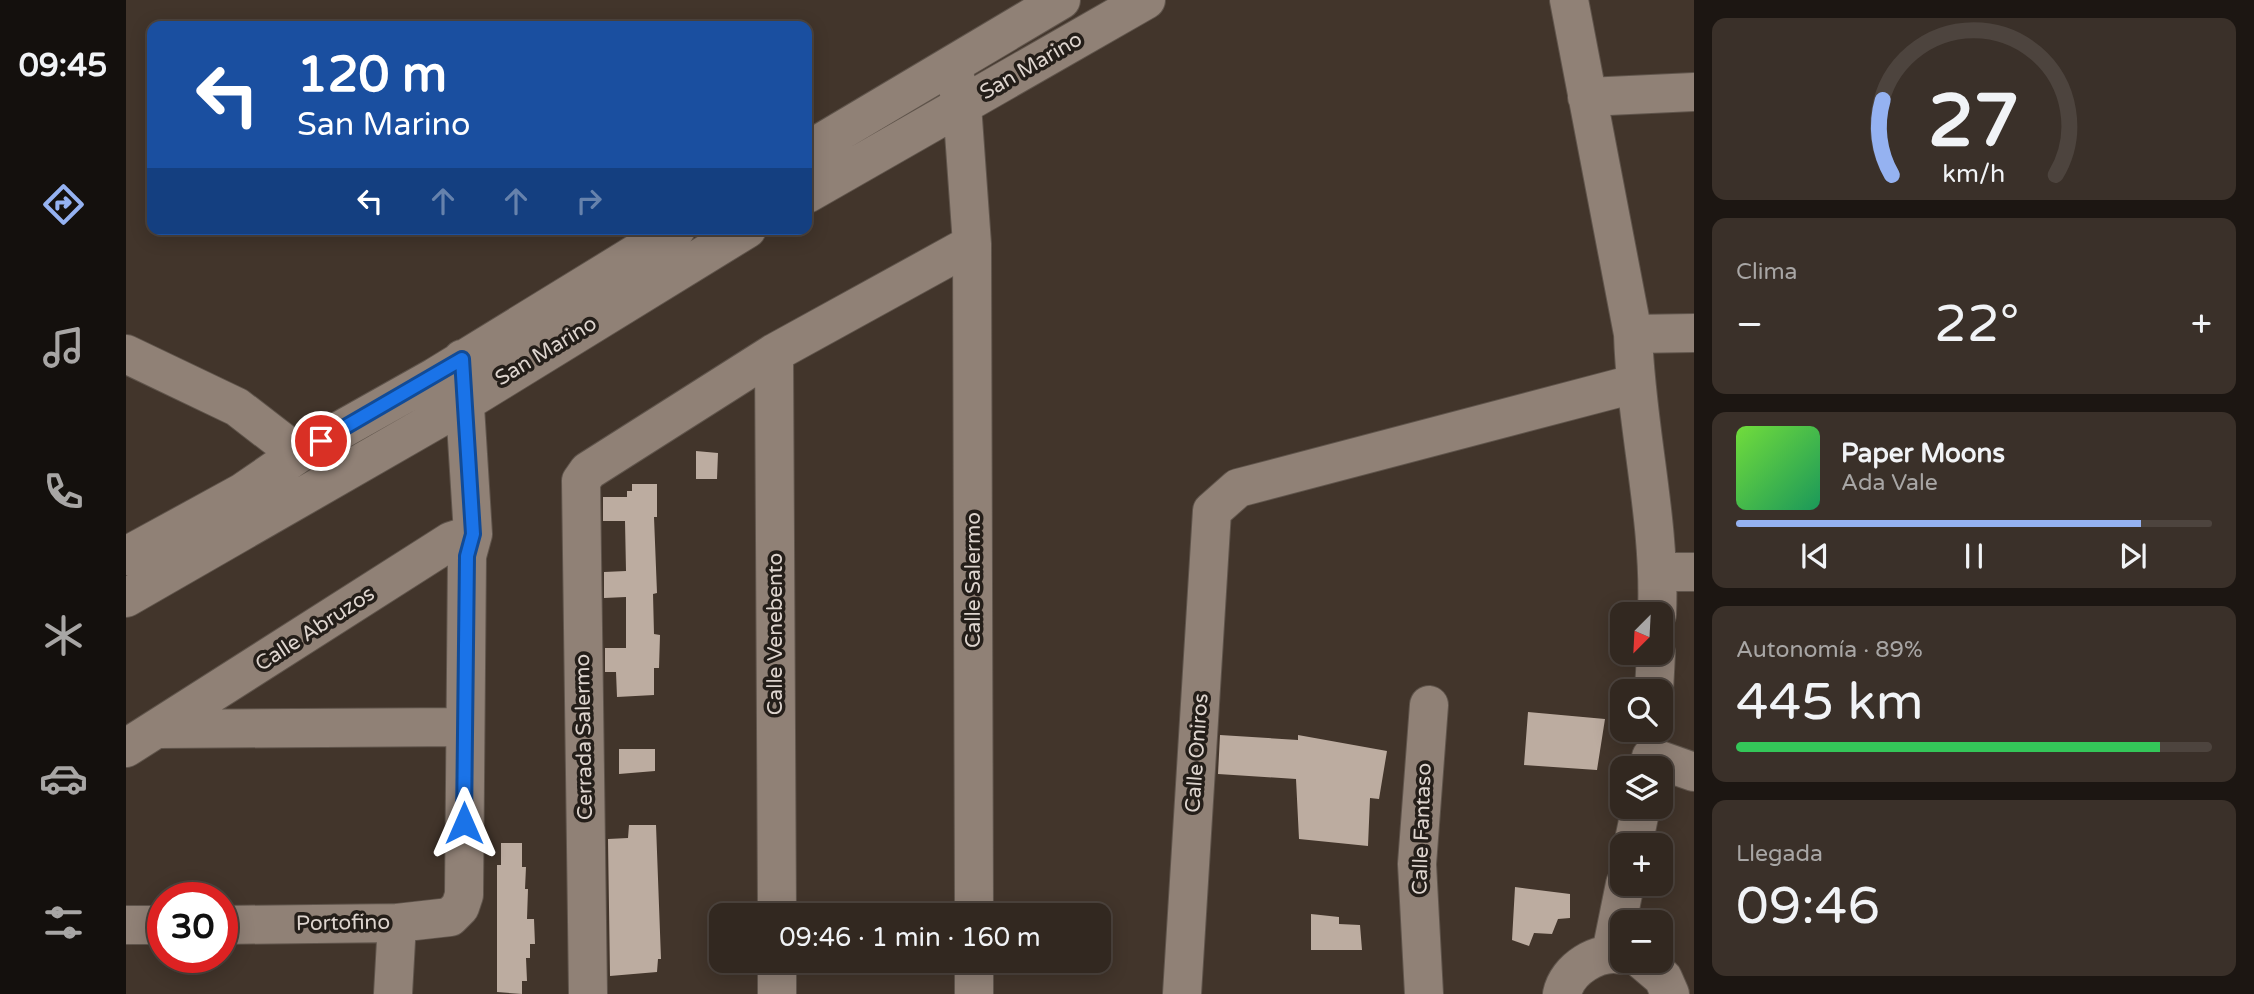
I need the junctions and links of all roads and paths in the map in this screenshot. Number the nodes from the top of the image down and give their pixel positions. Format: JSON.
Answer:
{"nodes":[{"id":1,"x":1061,"y":0,"type":"edge"},
{"id":2,"x":1146,"y":0,"type":"edge"},
{"id":3,"x":1569,"y":0,"type":"edge"},
{"id":4,"x":953,"y":65,"type":"junction"},
{"id":5,"x":1694,"y":92,"type":"edge"},
{"id":6,"x":1587,"y":97,"type":"junction"},
{"id":7,"x":962,"y":105,"type":"junction"},
{"id":8,"x":812,"y":148,"type":"edge"},
{"id":9,"x":812,"y":191,"type":"edge"},
{"id":10,"x":666,"y":235,"type":"edge"},
{"id":11,"x":737,"y":235,"type":"edge"},
{"id":12,"x":972,"y":244,"type":"junction"},
{"id":13,"x":1694,"y":333,"type":"edge"},
{"id":14,"x":1633,"y":334,"type":"junction"},
{"id":15,"x":774,"y":353,"type":"junction"},
{"id":16,"x":126,"y":354,"type":"edge"},
{"id":17,"x":448,"y":368,"type":"junction"},
{"id":18,"x":1634,"y":384,"type":"junction"},
{"id":19,"x":454,"y":408,"type":"junction"},
{"id":20,"x":299,"y":454,"type":"junction"},
{"id":21,"x":464,"y":544,"type":"junction"},
{"id":22,"x":126,"y":556,"type":"edge"},
{"id":23,"x":1676,"y":572,"type":"edge"},
{"id":24,"x":126,"y":598,"type":"edge"},
{"id":25,"x":1662,"y":602,"type":"edge"},
{"id":26,"x":1429,"y":705,"type":"dead end"},
{"id":27,"x":463,"y":726,"type":"junction"},
{"id":28,"x":159,"y":729,"type":"junction"},
{"id":29,"x":126,"y":748,"type":"edge"},
{"id":30,"x":1651,"y":752,"type":"edge"},
{"id":31,"x":1694,"y":772,"type":"edge"},
{"id":32,"x":777,"y":903,"type":"edge"},
{"id":33,"x":974,"y":903,"type":"edge"},
{"id":34,"x":397,"y":923,"type":"junction"},
{"id":35,"x":126,"y":925,"type":"edge"},
{"id":36,"x":147,"y":925,"type":"edge"},
{"id":37,"x":238,"y":925,"type":"edge"},
{"id":38,"x":1610,"y":958,"type":"edge"},
{"id":39,"x":777,"y":973,"type":"edge"},
{"id":40,"x":974,"y":973,"type":"edge"},
{"id":41,"x":1654,"y":973,"type":"edge"},
{"id":42,"x":393,"y":994,"type":"edge"},
{"id":43,"x":588,"y":994,"type":"edge"},
{"id":44,"x":777,"y":994,"type":"edge"},
{"id":45,"x":974,"y":994,"type":"edge"},
{"id":46,"x":1182,"y":994,"type":"edge"},
{"id":47,"x":1424,"y":994,"type":"edge"},
{"id":48,"x":1562,"y":994,"type":"edge"},
{"id":49,"x":1670,"y":994,"type":"edge"}],
"edges":[{"from":1,"to":4,"type":"street","name":"San Marino"},
{"from":2,"to":7,"type":"street","name":"San Marino"},
{"from":3,"to":6,"type":"street"},
{"from":4,"to":7,"type":"street","name":"Calle Salermo"},
{"from":4,"to":8,"type":"street","name":"San Marino"},
{"from":5,"to":6,"type":"street"},
{"from":6,"to":14,"type":"street"},
{"from":7,"to":9,"type":"street","name":"San Marino"},
{"from":7,"to":12,"type":"street","name":"Calle Salermo"},
{"from":10,"to":17,"type":"street","name":"San Marino"},
{"from":11,"to":19,"type":"street","name":"San Marino"},
{"from":12,"to":15,"type":"street"},
{"from":12,"to":33,"type":"street","name":"Calle Salermo"},
{"from":13,"to":14,"type":"street"},
{"from":14,"to":18,"type":"street"},
{"from":15,"to":32,"type":"street","name":"Calle Venebento"},
{"from":15,"to":43,"type":"street","name":"Cerrada Salermo"},
{"from":16,"to":20,"type":"street"},
{"from":17,"to":19,"type":"street"},
{"from":17,"to":20,"type":"street","name":"San Marino"},
{"from":18,"to":23,"type":"street"},
{"from":18,"to":46,"type":"street","name":"Calle Oniros"},
{"from":19,"to":21,"type":"street"},
{"from":19,"to":24,"type":"street","name":"San Marino"},
{"from":20,"to":22,"type":"street","name":"San Marino"},
{"from":21,"to":27,"type":"street"},
{"from":21,"to":28,"type":"street","name":"Calle Abruzos"},
{"from":23,"to":25,"type":"street"},
{"from":26,"to":47,"type":"street","name":"Calle Fantaso"},
{"from":27,"to":28,"type":"street","name":"Calle Abruzos"},
{"from":27,"to":34,"type":"street","name":"Portofino"},
{"from":28,"to":29,"type":"street","name":"Calle Abruzos"},
{"from":30,"to":31,"type":"street"},
{"from":34,"to":37,"type":"street","name":"Portofino"},
{"from":34,"to":42,"type":"street"},
{"from":35,"to":36,"type":"street"},
{"from":38,"to":48,"type":"street"},
{"from":39,"to":44,"type":"street"},
{"from":40,"to":45,"type":"street"},
{"from":41,"to":49,"type":"street"}]}
